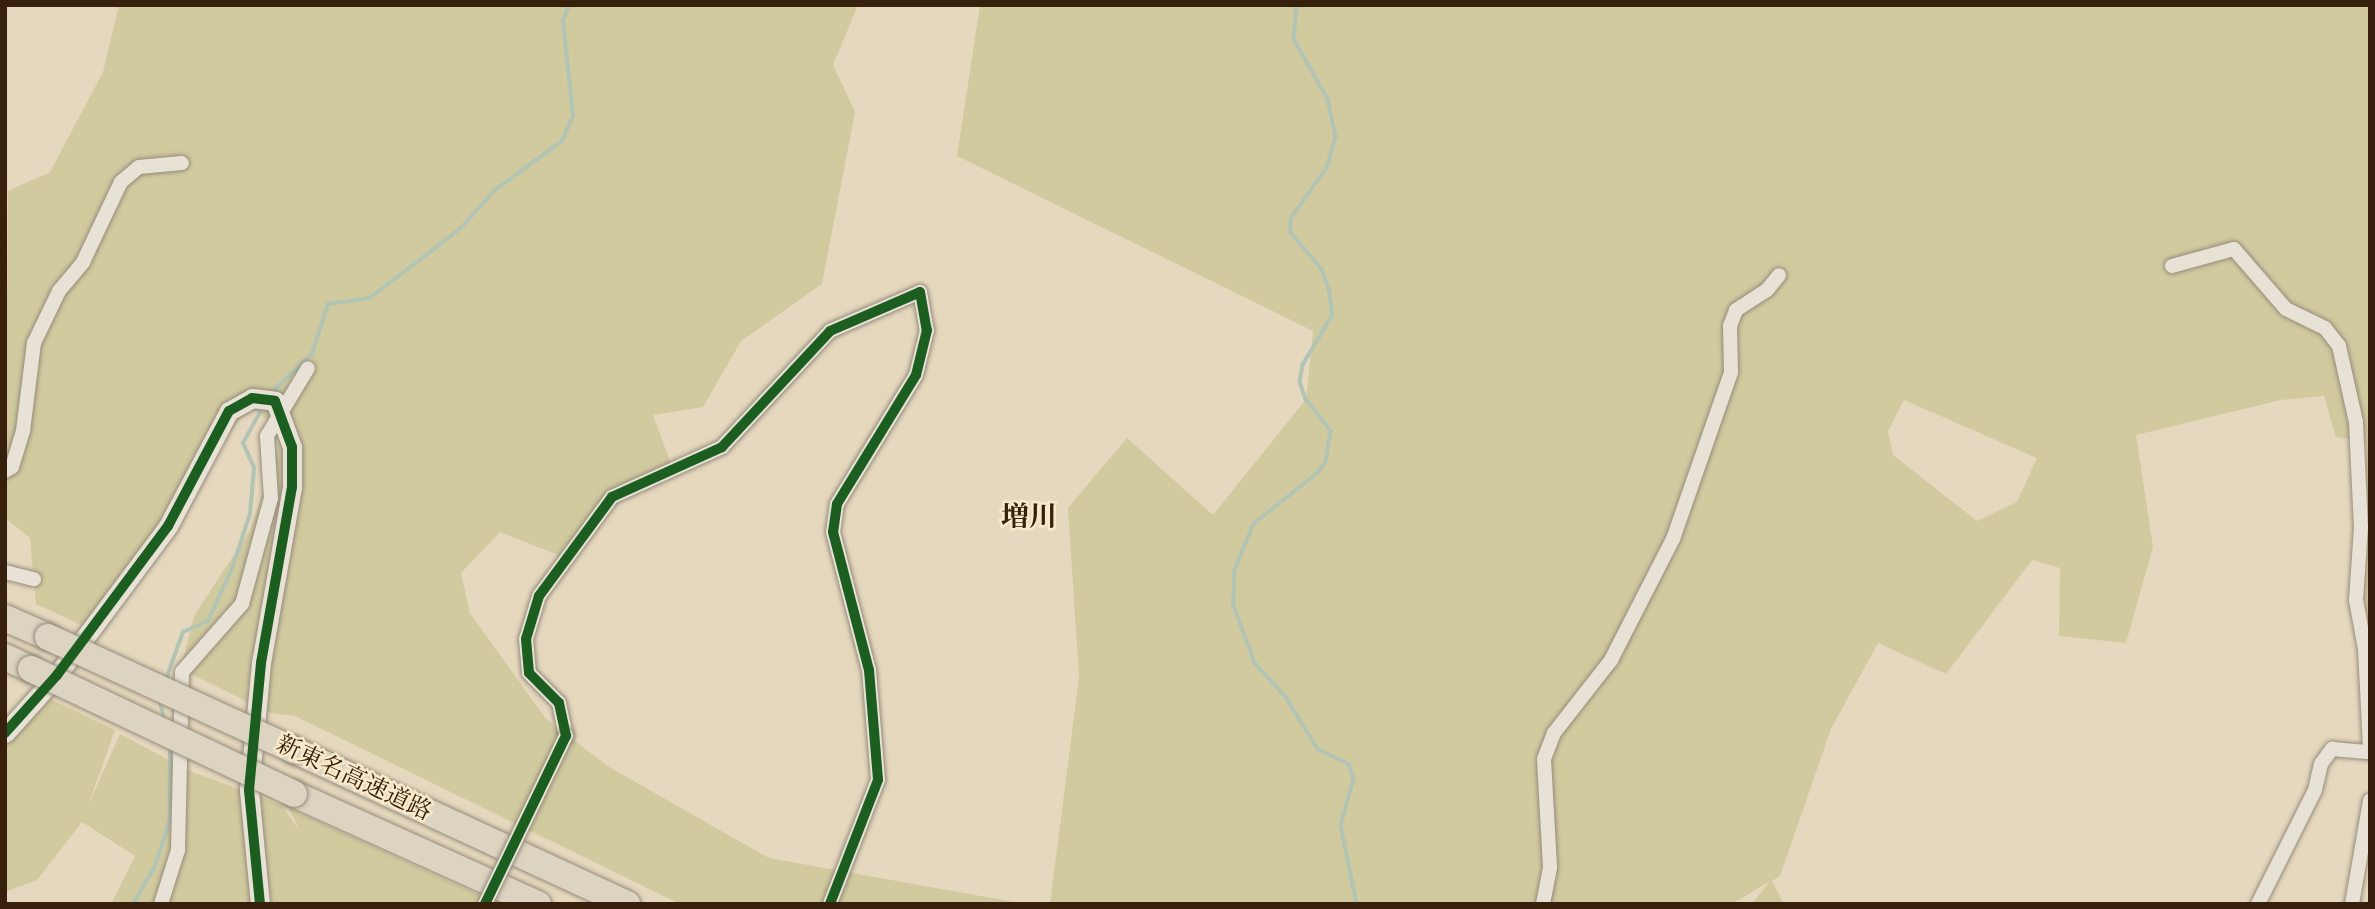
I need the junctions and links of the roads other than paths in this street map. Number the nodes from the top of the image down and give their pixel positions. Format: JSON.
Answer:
{"nodes":[{"id":1,"x":181,"y":163,"type":"dead end"},
{"id":2,"x":2172,"y":265,"type":"dead end"},
{"id":3,"x":1779,"y":275,"type":"dead end"},
{"id":4,"x":308,"y":368,"type":"dead end"},
{"id":5,"x":278,"y":405,"type":"junction"},
{"id":6,"x":5,"y":471,"type":"edge"},
{"id":7,"x":5,"y":572,"type":"edge"},
{"id":8,"x":34,"y":579,"type":"dead end"},
{"id":9,"x":5,"y":618,"type":"edge"},
{"id":10,"x":5,"y":657,"type":"edge"},
{"id":11,"x":5,"y":733,"type":"edge"},
{"id":12,"x":2370,"y":750,"type":"edge"},
{"id":13,"x":2370,"y":801,"type":"edge"},
{"id":14,"x":161,"y":904,"type":"edge"},
{"id":15,"x":260,"y":904,"type":"edge"},
{"id":16,"x":485,"y":904,"type":"edge"},
{"id":17,"x":538,"y":904,"type":"edge"},
{"id":18,"x":627,"y":904,"type":"edge"},
{"id":19,"x":830,"y":904,"type":"edge"},
{"id":20,"x":1543,"y":904,"type":"edge"},
{"id":21,"x":2258,"y":904,"type":"edge"},
{"id":22,"x":2352,"y":904,"type":"edge"}],
"edges":[{"from":1,"to":6,"type":"street"},
{"from":2,"to":12,"type":"street"},
{"from":3,"to":20,"type":"street"},
{"from":4,"to":5,"type":"street"},
{"from":5,"to":11,"type":"street"},
{"from":5,"to":14,"type":"street"},
{"from":5,"to":15,"type":"street"},
{"from":7,"to":8,"type":"street"},
{"from":9,"to":18,"type":"highway","name":"新東名高速道路","bridge":true},
{"from":10,"to":17,"type":"highway","name":"新東名高速道路","bridge":true},
{"from":12,"to":21,"type":"street"},
{"from":13,"to":22,"type":"street"},
{"from":16,"to":19,"type":"street","bridge":true}]}
